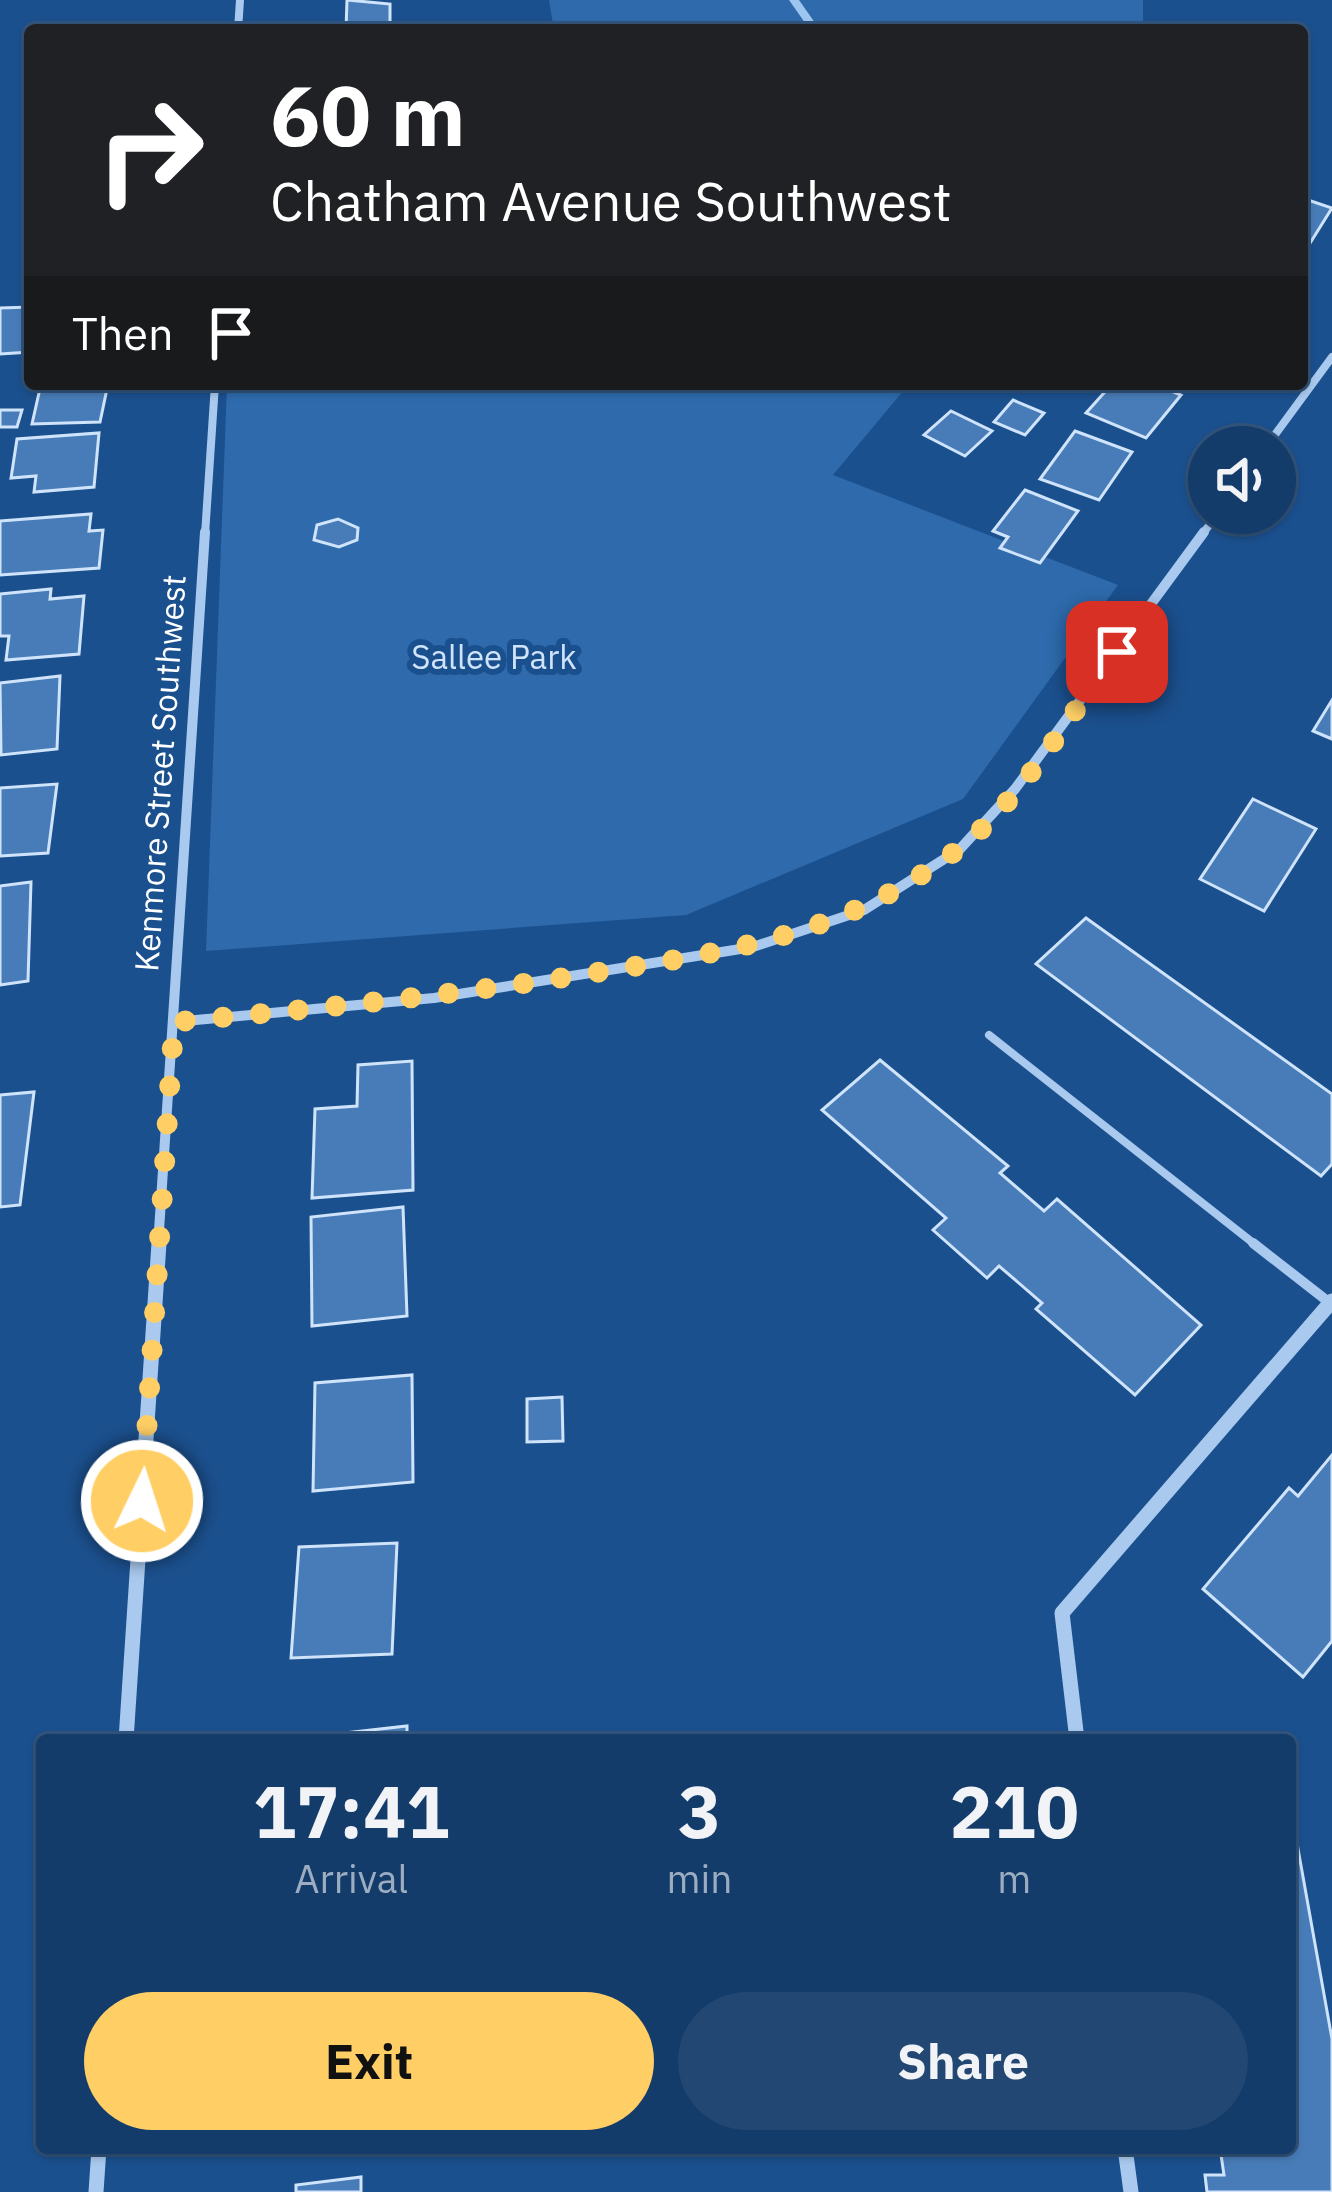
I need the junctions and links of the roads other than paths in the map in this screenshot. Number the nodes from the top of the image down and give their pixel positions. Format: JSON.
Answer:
{"nodes":[{"id":1,"x":1332,"y":357,"type":"edge"},
{"id":2,"x":215,"y":390,"type":"edge"},
{"id":3,"x":1308,"y":390,"type":"edge"},
{"id":4,"x":1308,"y":390,"type":"edge"},
{"id":5,"x":1281,"y":426,"type":"edge"},
{"id":6,"x":1203,"y":534,"type":"edge"},
{"id":7,"x":174,"y":1022,"type":"junction"},
{"id":8,"x":989,"y":1035,"type":"dead end"},
{"id":9,"x":1331,"y":1302,"type":"edge"},
{"id":10,"x":126,"y":1734,"type":"edge"},
{"id":11,"x":1076,"y":1734,"type":"edge"},
{"id":12,"x":99,"y":2154,"type":"edge"},
{"id":13,"x":1126,"y":2154,"type":"edge"},
{"id":14,"x":96,"y":2192,"type":"edge"},
{"id":15,"x":1131,"y":2192,"type":"edge"}],
"edges":[{"from":1,"to":4,"type":"street"},
{"from":2,"to":7,"type":"street","name":"Kenmore Street Southwest"},
{"from":3,"to":5,"type":"street"},
{"from":6,"to":7,"type":"street"},
{"from":7,"to":10,"type":"street","name":"Kenmore Street Southwest"},
{"from":8,"to":9,"type":"lane"},
{"from":9,"to":11,"type":"street"},
{"from":12,"to":14,"type":"street"},
{"from":13,"to":15,"type":"street"}]}
